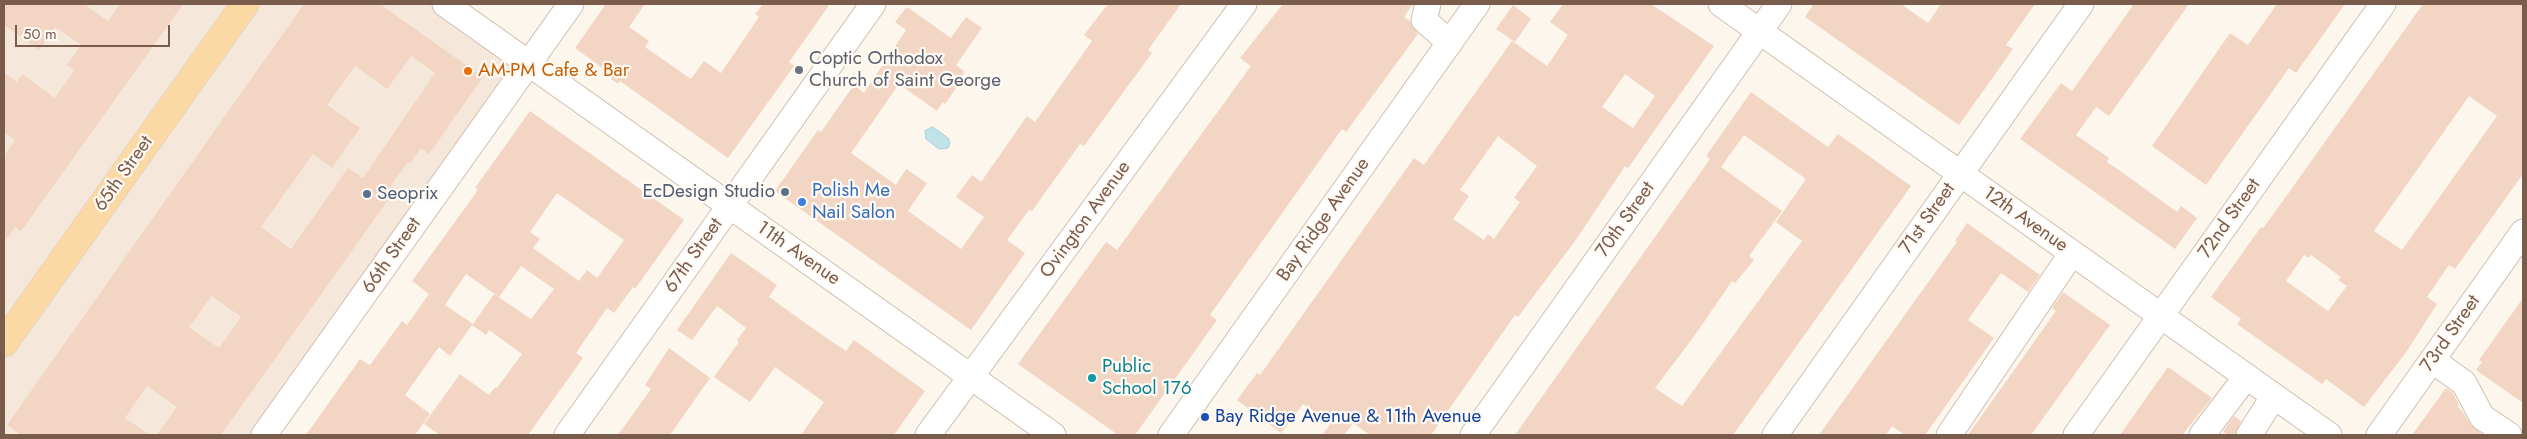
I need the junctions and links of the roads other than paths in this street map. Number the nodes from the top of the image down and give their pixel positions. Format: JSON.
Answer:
{"nodes":[{"id":1,"x":245,"y":4,"type":"edge"},
{"id":2,"x":445,"y":4,"type":"edge"},
{"id":3,"x":571,"y":4,"type":"edge"},
{"id":4,"x":873,"y":4,"type":"edge"},
{"id":5,"x":1244,"y":4,"type":"edge"},
{"id":6,"x":1428,"y":4,"type":"edge"},
{"id":7,"x":1477,"y":4,"type":"edge"},
{"id":8,"x":1722,"y":4,"type":"edge"},
{"id":9,"x":1779,"y":4,"type":"edge"},
{"id":10,"x":2082,"y":4,"type":"edge"},
{"id":11,"x":2383,"y":4,"type":"edge"},
{"id":12,"x":1760,"y":31,"type":"junction"},
{"id":13,"x":1450,"y":43,"type":"junction"},
{"id":14,"x":529,"y":63,"type":"junction"},
{"id":15,"x":1960,"y":174,"type":"junction"},
{"id":16,"x":730,"y":206,"type":"junction"},
{"id":17,"x":2523,"y":232,"type":"edge"},
{"id":18,"x":2072,"y":253,"type":"junction"},
{"id":19,"x":2161,"y":316,"type":"junction"},
{"id":20,"x":4,"y":343,"type":"edge"},
{"id":21,"x":2432,"y":360,"type":"junction"},
{"id":22,"x":971,"y":377,"type":"junction"},
{"id":23,"x":2246,"y":377,"type":"junction"},
{"id":24,"x":2274,"y":396,"type":"junction"},
{"id":25,"x":264,"y":435,"type":"edge"},
{"id":26,"x":567,"y":435,"type":"edge"},
{"id":27,"x":928,"y":435,"type":"edge"},
{"id":28,"x":1053,"y":435,"type":"edge"},
{"id":29,"x":1171,"y":435,"type":"edge"},
{"id":30,"x":1473,"y":435,"type":"edge"},
{"id":31,"x":1775,"y":435,"type":"edge"},
{"id":32,"x":1949,"y":435,"type":"edge"},
{"id":33,"x":2076,"y":435,"type":"edge"},
{"id":34,"x":2202,"y":435,"type":"edge"},
{"id":35,"x":2249,"y":435,"type":"edge"},
{"id":36,"x":2329,"y":435,"type":"edge"},
{"id":37,"x":2379,"y":435,"type":"edge"},
{"id":38,"x":2509,"y":435,"type":"edge"}],
"edges":[{"from":1,"to":20,"type":"main road","name":"65th Street"},
{"from":2,"to":14,"type":"street","name":"11th Avenue"},
{"from":3,"to":14,"type":"street","name":"66th Street"},
{"from":4,"to":16,"type":"street","name":"67th Street"},
{"from":5,"to":22,"type":"street","name":"Ovington Avenue"},
{"from":6,"to":13,"type":"street"},
{"from":7,"to":13,"type":"street","name":"Bay Ridge Avenue"},
{"from":8,"to":12,"type":"street","name":"12th Avenue"},
{"from":9,"to":12,"type":"street","name":"70th Street"},
{"from":10,"to":15,"type":"street","name":"71st Street"},
{"from":11,"to":19,"type":"street","name":"72nd Street"},
{"from":12,"to":15,"type":"street","name":"12th Avenue"},
{"from":12,"to":30,"type":"street","name":"70th Street"},
{"from":13,"to":29,"type":"street","name":"Bay Ridge Avenue"},
{"from":14,"to":16,"type":"street","name":"11th Avenue"},
{"from":14,"to":25,"type":"street","name":"66th Street"},
{"from":15,"to":18,"type":"street","name":"12th Avenue"},
{"from":15,"to":31,"type":"street","name":"71st Street"},
{"from":16,"to":22,"type":"street","name":"11th Avenue"},
{"from":16,"to":26,"type":"street","name":"67th Street"},
{"from":17,"to":21,"type":"street","name":"73rd Street"},
{"from":18,"to":19,"type":"street","name":"12th Avenue"},
{"from":18,"to":32,"type":"street"},
{"from":19,"to":23,"type":"street","name":"12th Avenue"},
{"from":19,"to":33,"type":"street","name":"72nd Street"},
{"from":21,"to":37,"type":"street","name":"73rd Street"},
{"from":21,"to":38,"type":"street"},
{"from":22,"to":27,"type":"street","name":"Ovington Avenue"},
{"from":22,"to":28,"type":"street","name":"11th Avenue"},
{"from":23,"to":24,"type":"street","name":"12th Avenue"},
{"from":23,"to":34,"type":"street"},
{"from":24,"to":35,"type":"street"},
{"from":24,"to":36,"type":"street","name":"12th Avenue"}]}
